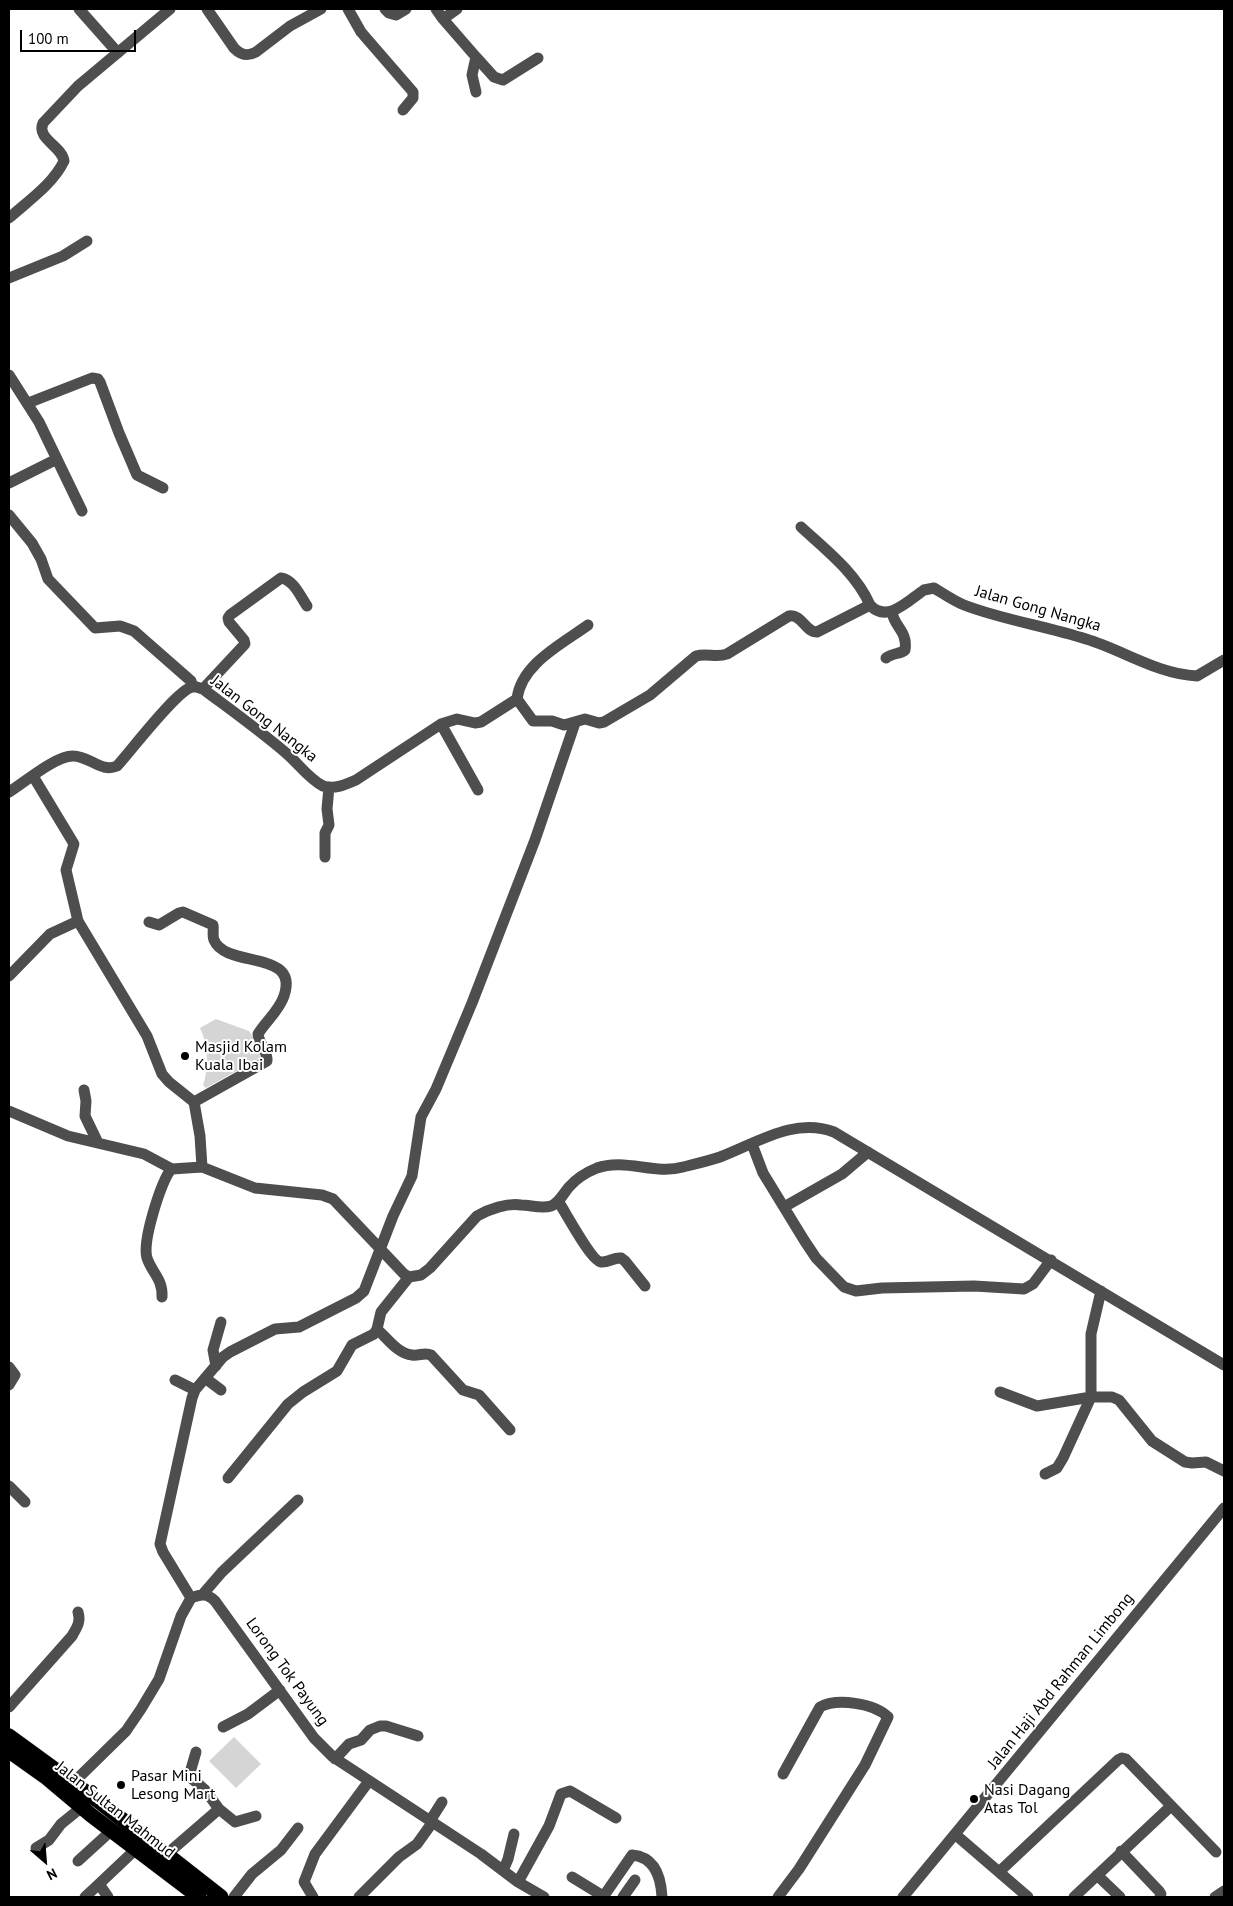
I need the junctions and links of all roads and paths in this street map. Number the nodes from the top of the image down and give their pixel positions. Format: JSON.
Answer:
{"nodes":[{"id":1,"x":79,"y":9,"type":"edge"},
{"id":2,"x":170,"y":9,"type":"edge"},
{"id":3,"x":207,"y":9,"type":"edge"},
{"id":4,"x":322,"y":9,"type":"edge"},
{"id":5,"x":348,"y":9,"type":"edge"},
{"id":6,"x":385,"y":9,"type":"edge"},
{"id":7,"x":406,"y":9,"type":"edge"},
{"id":8,"x":436,"y":9,"type":"edge"},
{"id":9,"x":457,"y":9,"type":"edge"},
{"id":10,"x":443,"y":19,"type":"junction"},
{"id":11,"x":118,"y":53,"type":"junction"},
{"id":12,"x":476,"y":57,"type":"junction"},
{"id":13,"x":538,"y":58,"type":"dead end"},
{"id":14,"x":476,"y":92,"type":"dead end"},
{"id":15,"x":403,"y":110,"type":"dead end"},
{"id":16,"x":9,"y":218,"type":"edge"},
{"id":17,"x":87,"y":241,"type":"dead end"},
{"id":18,"x":9,"y":278,"type":"edge"},
{"id":19,"x":9,"y":375,"type":"edge"},
{"id":20,"x":28,"y":403,"type":"junction"},
{"id":21,"x":57,"y":459,"type":"junction"},
{"id":22,"x":9,"y":483,"type":"edge"},
{"id":23,"x":164,"y":488,"type":"dead end"},
{"id":24,"x":82,"y":511,"type":"dead end"},
{"id":25,"x":9,"y":515,"type":"edge"},
{"id":26,"x":801,"y":527,"type":"dead end"},
{"id":27,"x":870,"y":605,"type":"junction"},
{"id":28,"x":307,"y":606,"type":"dead end"},
{"id":29,"x":892,"y":612,"type":"junction"},
{"id":30,"x":588,"y":625,"type":"dead end"},
{"id":31,"x":886,"y":658,"type":"dead end"},
{"id":32,"x":1224,"y":660,"type":"edge"},
{"id":33,"x":198,"y":688,"type":"junction"},
{"id":34,"x":514,"y":702,"type":"junction"},
{"id":35,"x":575,"y":723,"type":"junction"},
{"id":36,"x":440,"y":724,"type":"junction"},
{"id":37,"x":33,"y":776,"type":"junction"},
{"id":38,"x":330,"y":787,"type":"junction"},
{"id":39,"x":478,"y":790,"type":"dead end"},
{"id":40,"x":9,"y":792,"type":"edge"},
{"id":41,"x":325,"y":857,"type":"dead end"},
{"id":42,"x":78,"y":920,"type":"junction"},
{"id":43,"x":149,"y":922,"type":"dead end"},
{"id":44,"x":11,"y":968,"type":"edge"},
{"id":45,"x":84,"y":1090,"type":"dead end"},
{"id":46,"x":194,"y":1102,"type":"junction"},
{"id":47,"x":9,"y":1111,"type":"edge"},
{"id":48,"x":98,"y":1143,"type":"junction"},
{"id":49,"x":752,"y":1144,"type":"junction"},
{"id":50,"x":868,"y":1152,"type":"junction"},
{"id":51,"x":202,"y":1167,"type":"junction"},
{"id":52,"x":172,"y":1169,"type":"junction"},
{"id":53,"x":558,"y":1201,"type":"junction"},
{"id":54,"x":784,"y":1207,"type":"junction"},
{"id":55,"x":380,"y":1248,"type":"junction"},
{"id":56,"x":1051,"y":1260,"type":"junction"},
{"id":57,"x":409,"y":1277,"type":"junction"},
{"id":58,"x":646,"y":1286,"type":"dead end"},
{"id":59,"x":1101,"y":1291,"type":"junction"},
{"id":60,"x":162,"y":1297,"type":"dead end"},
{"id":61,"x":221,"y":1322,"type":"dead end"},
{"id":62,"x":378,"y":1329,"type":"junction"},
{"id":63,"x":1224,"y":1365,"type":"edge"},
{"id":64,"x":216,"y":1366,"type":"junction"},
{"id":65,"x":9,"y":1368,"type":"edge"},
{"id":66,"x":205,"y":1378,"type":"junction"},
{"id":67,"x":175,"y":1380,"type":"dead end"},
{"id":68,"x":9,"y":1385,"type":"edge"},
{"id":69,"x":195,"y":1390,"type":"junction"},
{"id":70,"x":221,"y":1390,"type":"dead end"},
{"id":71,"x":1000,"y":1392,"type":"dead end"},
{"id":72,"x":1090,"y":1397,"type":"junction"},
{"id":73,"x":510,"y":1430,"type":"dead end"},
{"id":74,"x":1224,"y":1471,"type":"edge"},
{"id":75,"x":1045,"y":1474,"type":"dead end"},
{"id":76,"x":228,"y":1478,"type":"dead end"},
{"id":77,"x":9,"y":1486,"type":"edge"},
{"id":78,"x":298,"y":1500,"type":"dead end"},
{"id":79,"x":25,"y":1502,"type":"dead end"},
{"id":80,"x":1224,"y":1508,"type":"edge"},
{"id":81,"x":203,"y":1594,"type":"junction"},
{"id":82,"x":191,"y":1598,"type":"junction"},
{"id":83,"x":78,"y":1612,"type":"dead end"},
{"id":84,"x":280,"y":1690,"type":"junction"},
{"id":85,"x":9,"y":1707,"type":"edge"},
{"id":86,"x":223,"y":1727,"type":"dead end"},
{"id":87,"x":9,"y":1736,"type":"edge"},
{"id":88,"x":418,"y":1736,"type":"dead end"},
{"id":89,"x":9,"y":1752,"type":"edge"},
{"id":90,"x":196,"y":1752,"type":"dead end"},
{"id":91,"x":335,"y":1758,"type":"junction"},
{"id":92,"x":783,"y":1774,"type":"dead end"},
{"id":93,"x":369,"y":1780,"type":"junction"},
{"id":94,"x":74,"y":1782,"type":"junction"},
{"id":95,"x":442,"y":1802,"type":"dead end"},
{"id":96,"x":101,"y":1803,"type":"junction"},
{"id":97,"x":1171,"y":1806,"type":"junction"},
{"id":98,"x":219,"y":1809,"type":"junction"},
{"id":99,"x":86,"y":1811,"type":"junction"},
{"id":100,"x":256,"y":1816,"type":"dead end"},
{"id":101,"x":616,"y":1818,"type":"dead end"},
{"id":102,"x":431,"y":1822,"type":"junction"},
{"id":103,"x":298,"y":1828,"type":"dead end"},
{"id":104,"x":112,"y":1830,"type":"junction"},
{"id":105,"x":514,"y":1834,"type":"dead end"},
{"id":106,"x":956,"y":1835,"type":"junction"},
{"id":107,"x":36,"y":1848,"type":"dead end"},
{"id":108,"x":136,"y":1849,"type":"junction"},
{"id":109,"x":1121,"y":1851,"type":"junction"},
{"id":110,"x":1216,"y":1852,"type":"dead end"},
{"id":111,"x":167,"y":1854,"type":"junction"},
{"id":112,"x":78,"y":1861,"type":"dead end"},
{"id":113,"x":503,"y":1871,"type":"junction"},
{"id":114,"x":999,"y":1872,"type":"junction"},
{"id":115,"x":1097,"y":1875,"type":"junction"},
{"id":116,"x":572,"y":1877,"type":"dead end"},
{"id":117,"x":635,"y":1880,"type":"dead end"},
{"id":118,"x":518,"y":1882,"type":"junction"},
{"id":119,"x":99,"y":1884,"type":"junction"},
{"id":120,"x":1224,"y":1891,"type":"edge"},
{"id":121,"x":85,"y":1897,"type":"edge"},
{"id":122,"x":108,"y":1897,"type":"edge"},
{"id":123,"x":198,"y":1897,"type":"edge"},
{"id":124,"x":221,"y":1897,"type":"edge"},
{"id":125,"x":234,"y":1897,"type":"edge"},
{"id":126,"x":314,"y":1897,"type":"edge"},
{"id":127,"x":359,"y":1897,"type":"edge"},
{"id":128,"x":544,"y":1897,"type":"edge"},
{"id":129,"x":603,"y":1897,"type":"edge"},
{"id":130,"x":623,"y":1897,"type":"edge"},
{"id":131,"x":662,"y":1897,"type":"edge"},
{"id":132,"x":778,"y":1897,"type":"edge"},
{"id":133,"x":903,"y":1897,"type":"edge"},
{"id":134,"x":1028,"y":1897,"type":"edge"},
{"id":135,"x":1074,"y":1897,"type":"edge"},
{"id":136,"x":1120,"y":1897,"type":"edge"},
{"id":137,"x":1160,"y":1897,"type":"edge"},
{"id":138,"x":1215,"y":1897,"type":"edge"}],
"edges":[{"from":1,"to":11,"type":"street"},
{"from":2,"to":11,"type":"street"},
{"from":3,"to":4,"type":"street"},
{"from":5,"to":15,"type":"street"},
{"from":6,"to":7,"type":"street"},
{"from":8,"to":10,"type":"street"},
{"from":9,"to":10,"type":"street"},
{"from":10,"to":12,"type":"street"},
{"from":11,"to":16,"type":"street"},
{"from":12,"to":13,"type":"street"},
{"from":12,"to":14,"type":"street"},
{"from":17,"to":18,"type":"street"},
{"from":19,"to":20,"type":"street"},
{"from":20,"to":21,"type":"street"},
{"from":20,"to":23,"type":"street"},
{"from":21,"to":22,"type":"street"},
{"from":21,"to":24,"type":"street"},
{"from":25,"to":33,"type":"street"},
{"from":26,"to":27,"type":"street"},
{"from":27,"to":29,"type":"street"},
{"from":27,"to":35,"type":"street"},
{"from":28,"to":33,"type":"street"},
{"from":29,"to":31,"type":"street"},
{"from":29,"to":32,"type":"street","name":"Jalan Gong Nangka"},
{"from":30,"to":34,"type":"street"},
{"from":33,"to":37,"type":"street","name":"Jalan Gong Nangka"},
{"from":33,"to":38,"type":"street","name":"Jalan Gong Nangka"},
{"from":34,"to":35,"type":"street"},
{"from":34,"to":36,"type":"street"},
{"from":35,"to":55,"type":"street"},
{"from":36,"to":38,"type":"street"},
{"from":36,"to":39,"type":"street"},
{"from":37,"to":40,"type":"street","name":"Jalan Gong Nangka"},
{"from":37,"to":42,"type":"street"},
{"from":38,"to":41,"type":"street"},
{"from":42,"to":44,"type":"street"},
{"from":42,"to":46,"type":"street"},
{"from":43,"to":46,"type":"street"},
{"from":45,"to":48,"type":"street"},
{"from":46,"to":51,"type":"street"},
{"from":47,"to":48,"type":"street"},
{"from":48,"to":52,"type":"street"},
{"from":49,"to":50,"type":"street"},
{"from":49,"to":53,"type":"street"},
{"from":49,"to":54,"type":"street"},
{"from":50,"to":54,"type":"street"},
{"from":50,"to":56,"type":"street"},
{"from":51,"to":52,"type":"street"},
{"from":51,"to":55,"type":"street"},
{"from":52,"to":60,"type":"street"},
{"from":53,"to":57,"type":"street"},
{"from":53,"to":58,"type":"street"},
{"from":54,"to":56,"type":"street"},
{"from":55,"to":57,"type":"street"},
{"from":55,"to":64,"type":"street"},
{"from":56,"to":59,"type":"street"},
{"from":57,"to":62,"type":"street"},
{"from":59,"to":63,"type":"street"},
{"from":59,"to":72,"type":"street"},
{"from":61,"to":64,"type":"street"},
{"from":62,"to":73,"type":"street"},
{"from":62,"to":76,"type":"street"},
{"from":64,"to":66,"type":"street"},
{"from":65,"to":68,"type":"street"},
{"from":66,"to":69,"type":"street"},
{"from":66,"to":70,"type":"street"},
{"from":67,"to":69,"type":"street"},
{"from":69,"to":82,"type":"street"},
{"from":71,"to":72,"type":"street"},
{"from":72,"to":74,"type":"street"},
{"from":72,"to":75,"type":"street"},
{"from":77,"to":79,"type":"street"},
{"from":78,"to":81,"type":"street"},
{"from":80,"to":106,"type":"street","name":"Jalan Haji Abd Rahman Limbong"},
{"from":81,"to":82,"type":"street"},
{"from":81,"to":84,"type":"street","name":"Lorong Tok Payung"},
{"from":82,"to":94,"type":"street"},
{"from":83,"to":85,"type":"street"},
{"from":84,"to":86,"type":"street"},
{"from":84,"to":91,"type":"street","name":"Lorong Tok Payung"},
{"from":87,"to":94,"type":"highway","name":"Jalan Sultan Mahmud"},
{"from":88,"to":91,"type":"street"},
{"from":89,"to":99,"type":"highway","name":"Jalan Sultan Mahmud"},
{"from":90,"to":98,"type":"street"},
{"from":91,"to":93,"type":"street","name":"Lorong Tok Payung"},
{"from":92,"to":132,"type":"street"},
{"from":93,"to":102,"type":"street","name":"Lorong Tok Payung"},
{"from":93,"to":126,"type":"street"},
{"from":94,"to":96,"type":"highway","name":"Jalan Sultan Mahmud"},
{"from":95,"to":102,"type":"street"},
{"from":96,"to":99,"type":"highway"},
{"from":96,"to":111,"type":"highway","name":"Jalan Sultan Mahmud"},
{"from":97,"to":109,"type":"street"},
{"from":97,"to":110,"type":"street"},
{"from":97,"to":114,"type":"street"},
{"from":98,"to":100,"type":"street"},
{"from":98,"to":111,"type":"street"},
{"from":99,"to":104,"type":"highway","name":"Jalan Sultan Mahmud"},
{"from":99,"to":107,"type":"street"},
{"from":101,"to":118,"type":"street"},
{"from":102,"to":113,"type":"street","name":"Lorong Tok Payung"},
{"from":102,"to":127,"type":"street"},
{"from":103,"to":125,"type":"street"},
{"from":104,"to":108,"type":"highway","name":"Jalan Sultan Mahmud"},
{"from":104,"to":112,"type":"street"},
{"from":105,"to":113,"type":"street"},
{"from":106,"to":114,"type":"street"},
{"from":106,"to":133,"type":"street","name":"Jalan Haji Abd Rahman Limbong"},
{"from":108,"to":119,"type":"street"},
{"from":108,"to":123,"type":"highway","name":"Jalan Sultan Mahmud"},
{"from":109,"to":115,"type":"street"},
{"from":109,"to":137,"type":"street"},
{"from":111,"to":124,"type":"highway","name":"Jalan Sultan Mahmud"},
{"from":113,"to":118,"type":"street","name":"Lorong Tok Payung"},
{"from":114,"to":134,"type":"street"},
{"from":115,"to":135,"type":"street"},
{"from":115,"to":136,"type":"street"},
{"from":116,"to":129,"type":"street"},
{"from":117,"to":130,"type":"street"},
{"from":118,"to":128,"type":"street","name":"Lorong Tok Payung"},
{"from":119,"to":121,"type":"street"},
{"from":119,"to":122,"type":"street"},
{"from":120,"to":138,"type":"street"},
{"from":129,"to":131,"type":"street"}]}
